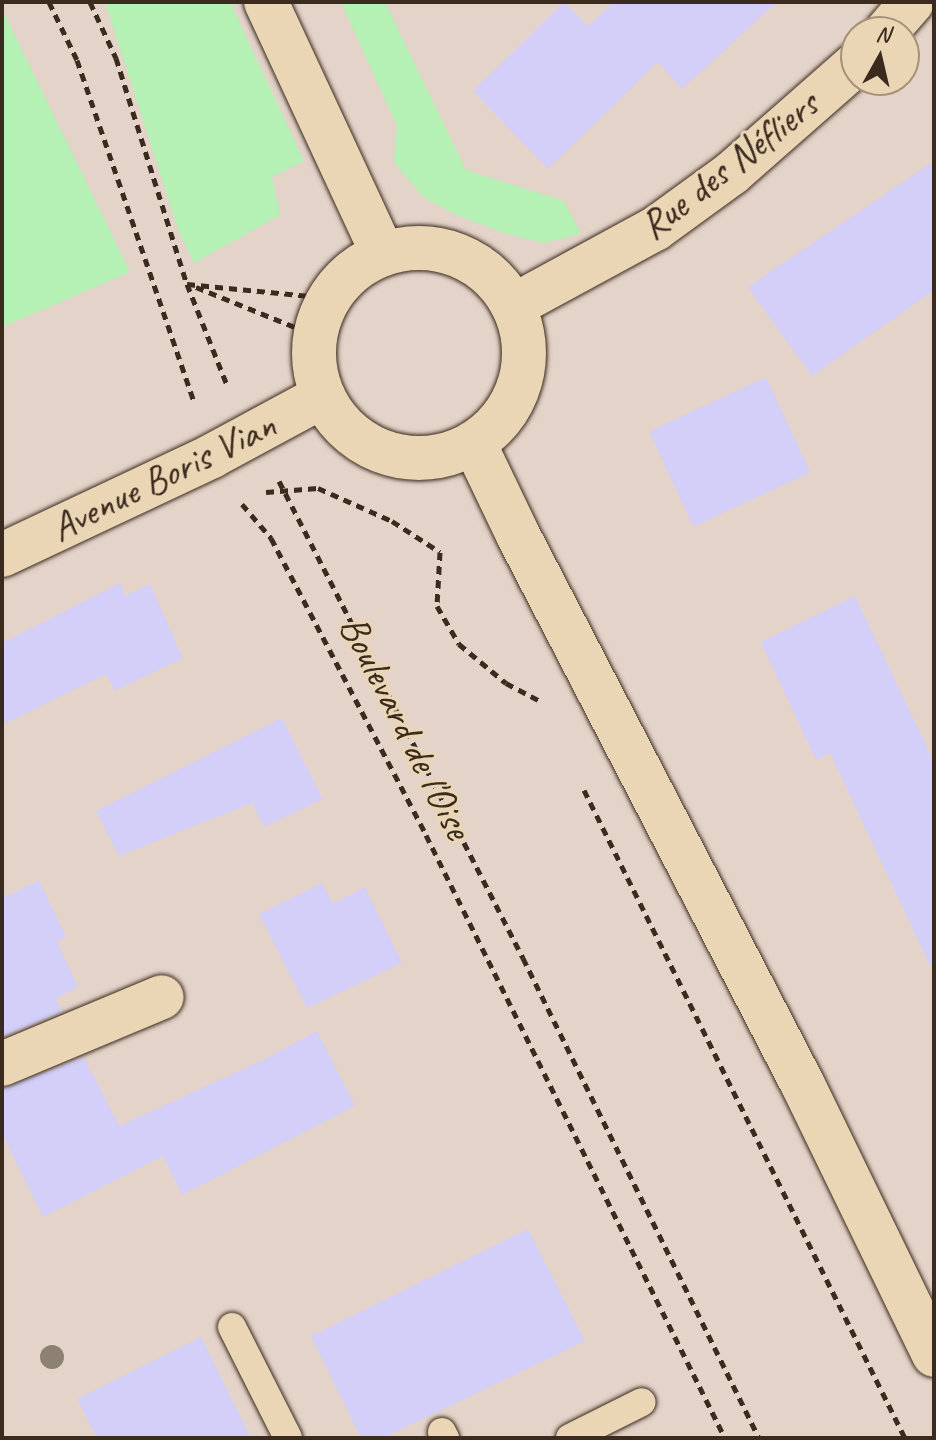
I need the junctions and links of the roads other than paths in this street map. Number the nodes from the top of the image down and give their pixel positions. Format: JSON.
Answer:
{"nodes":[{"id":1,"x":266,"y":2,"type":"edge"},
{"id":2,"x":840,"y":78,"type":"edge"},
{"id":3,"x":383,"y":254,"type":"junction"},
{"id":4,"x":513,"y":306,"type":"junction"},
{"id":5,"x":323,"y":396,"type":"junction"},
{"id":6,"x":474,"y":443,"type":"junction"},
{"id":7,"x":2,"y":555,"type":"edge"},
{"id":8,"x":162,"y":997,"type":"dead end"},
{"id":9,"x":2,"y":1064,"type":"edge"},
{"id":10,"x":232,"y":1327,"type":"dead end"},
{"id":11,"x":934,"y":1355,"type":"edge"},
{"id":12,"x":642,"y":1402,"type":"dead end"},
{"id":13,"x":288,"y":1438,"type":"edge"},
{"id":14,"x":570,"y":1438,"type":"edge"}],
"edges":[{"from":1,"to":3,"type":"main road"},
{"from":2,"to":4,"type":"main road","name":"Rue des Néfliers"},
{"from":3,"to":4,"type":"main road"},
{"from":3,"to":5,"type":"main road"},
{"from":4,"to":6,"type":"main road"},
{"from":5,"to":6,"type":"main road"},
{"from":5,"to":7,"type":"main road","name":"Avenue Boris Vian"},
{"from":6,"to":11,"type":"main road"},
{"from":8,"to":9,"type":"main road"},
{"from":10,"to":13,"type":"lane"},
{"from":12,"to":14,"type":"lane"}]}
